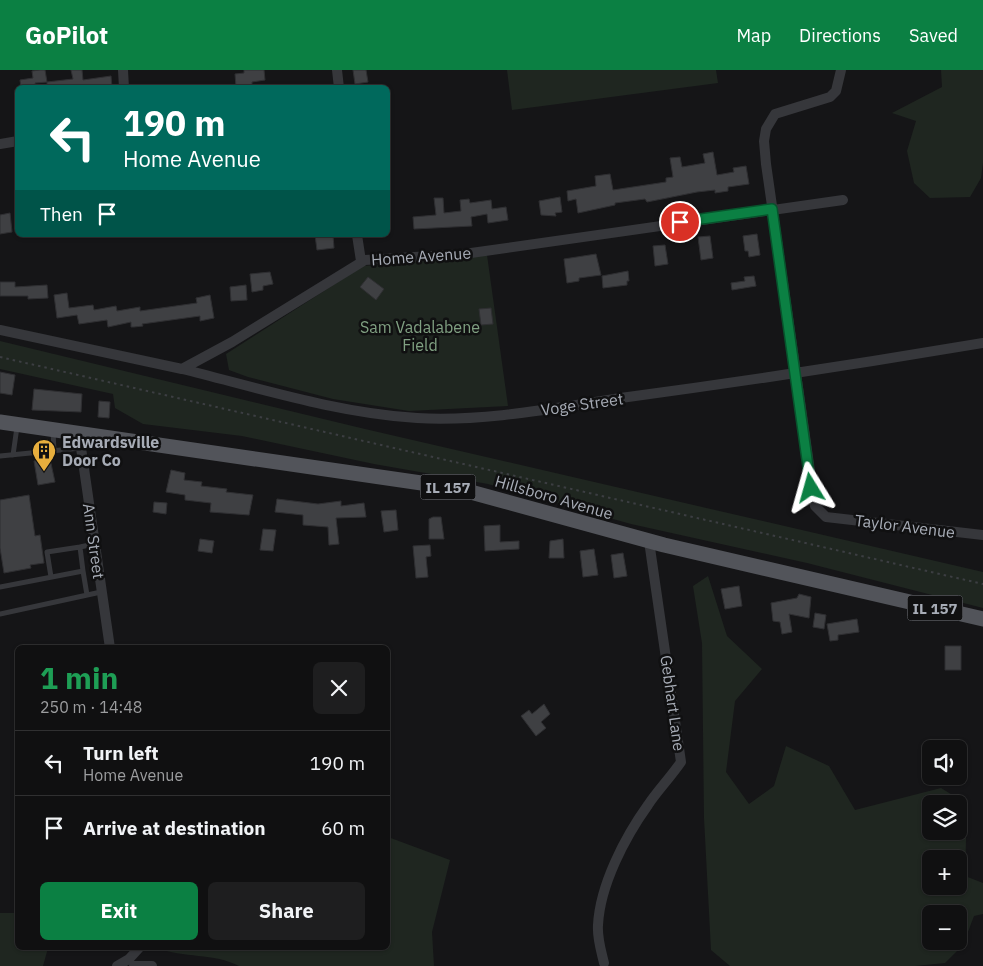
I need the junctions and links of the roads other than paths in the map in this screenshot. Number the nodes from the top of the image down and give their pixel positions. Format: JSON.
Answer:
{"nodes":[{"id":1,"x":123,"y":70,"type":"edge"},
{"id":2,"x":337,"y":70,"type":"edge"},
{"id":3,"x":841,"y":70,"type":"edge"},
{"id":4,"x":124,"y":85,"type":"edge"},
{"id":5,"x":339,"y":85,"type":"edge"},
{"id":6,"x":15,"y":142,"type":"edge"},
{"id":7,"x":0,"y":144,"type":"edge"},
{"id":8,"x":843,"y":200,"type":"dead end"},
{"id":9,"x":772,"y":209,"type":"junction"},
{"id":10,"x":357,"y":237,"type":"edge"},
{"id":11,"x":362,"y":261,"type":"junction"},
{"id":12,"x":0,"y":330,"type":"edge"},
{"id":13,"x":983,"y":343,"type":"edge"},
{"id":14,"x":182,"y":369,"type":"junction"},
{"id":15,"x":795,"y":374,"type":"junction"},
{"id":16,"x":0,"y":422,"type":"edge"},
{"id":17,"x":17,"y":424,"type":"junction"},
{"id":18,"x":53,"y":430,"type":"junction"},
{"id":19,"x":80,"y":441,"type":"junction"},
{"id":20,"x":54,"y":452,"type":"junction"},
{"id":21,"x":13,"y":455,"type":"junction"},
{"id":22,"x":0,"y":456,"type":"edge"},
{"id":23,"x":983,"y":535,"type":"edge"},
{"id":24,"x":649,"y":541,"type":"junction"},
{"id":25,"x":94,"y":544,"type":"junction"},
{"id":26,"x":80,"y":546,"type":"junction"},
{"id":27,"x":84,"y":571,"type":"junction"},
{"id":28,"x":51,"y":577,"type":"junction"},
{"id":29,"x":0,"y":587,"type":"edge"},
{"id":30,"x":101,"y":592,"type":"junction"},
{"id":31,"x":88,"y":595,"type":"junction"},
{"id":32,"x":0,"y":614,"type":"edge"},
{"id":33,"x":983,"y":619,"type":"edge"},
{"id":34,"x":110,"y":645,"type":"edge"},
{"id":35,"x":137,"y":950,"type":"edge"},
{"id":36,"x":604,"y":963,"type":"dead end"},
{"id":37,"x":117,"y":966,"type":"edge"},
{"id":38,"x":134,"y":966,"type":"edge"},
{"id":39,"x":152,"y":966,"type":"edge"}],
"edges":[{"from":1,"to":4,"type":"street"},
{"from":2,"to":5,"type":"street"},
{"from":3,"to":9,"type":"street"},
{"from":6,"to":7,"type":"street"},
{"from":8,"to":9,"type":"street","name":"Home Avenue"},
{"from":9,"to":11,"type":"street","name":"Home Avenue"},
{"from":9,"to":15,"type":"street"},
{"from":10,"to":11,"type":"street"},
{"from":11,"to":14,"type":"street","name":"Home Avenue"},
{"from":12,"to":14,"type":"street"},
{"from":13,"to":15,"type":"street","name":"Voge Street"},
{"from":14,"to":15,"type":"street","name":"Voge Street"},
{"from":15,"to":23,"type":"street","name":"Taylor Avenue"},
{"from":16,"to":17,"type":"main road","name":"Hillsboro Avenue","number":"IL 157"},
{"from":17,"to":18,"type":"main road","name":"Hillsboro Avenue","number":"IL 157"},
{"from":17,"to":21,"type":"lane"},
{"from":18,"to":19,"type":"main road","name":"Hillsboro Avenue","number":"IL 157"},
{"from":18,"to":20,"type":"lane"},
{"from":19,"to":20,"type":"lane"},
{"from":19,"to":24,"type":"main road","name":"Hillsboro Avenue","number":"IL 157"},
{"from":19,"to":25,"type":"street","name":"Ann Street"},
{"from":20,"to":21,"type":"lane"},
{"from":21,"to":22,"type":"lane"},
{"from":24,"to":33,"type":"main road","name":"Hillsboro Avenue","number":"IL 157"},
{"from":24,"to":36,"type":"street","name":"Gebhart Lane"},
{"from":25,"to":26,"type":"lane"},
{"from":25,"to":30,"type":"street","name":"Ann Street"},
{"from":26,"to":27,"type":"lane"},
{"from":26,"to":28,"type":"lane"},
{"from":27,"to":28,"type":"lane"},
{"from":27,"to":31,"type":"lane"},
{"from":28,"to":29,"type":"lane"},
{"from":30,"to":31,"type":"lane"},
{"from":30,"to":34,"type":"street","name":"Ann Street"},
{"from":31,"to":32,"type":"lane"},
{"from":35,"to":37,"type":"street"},
{"from":38,"to":39,"type":"street"}]}
